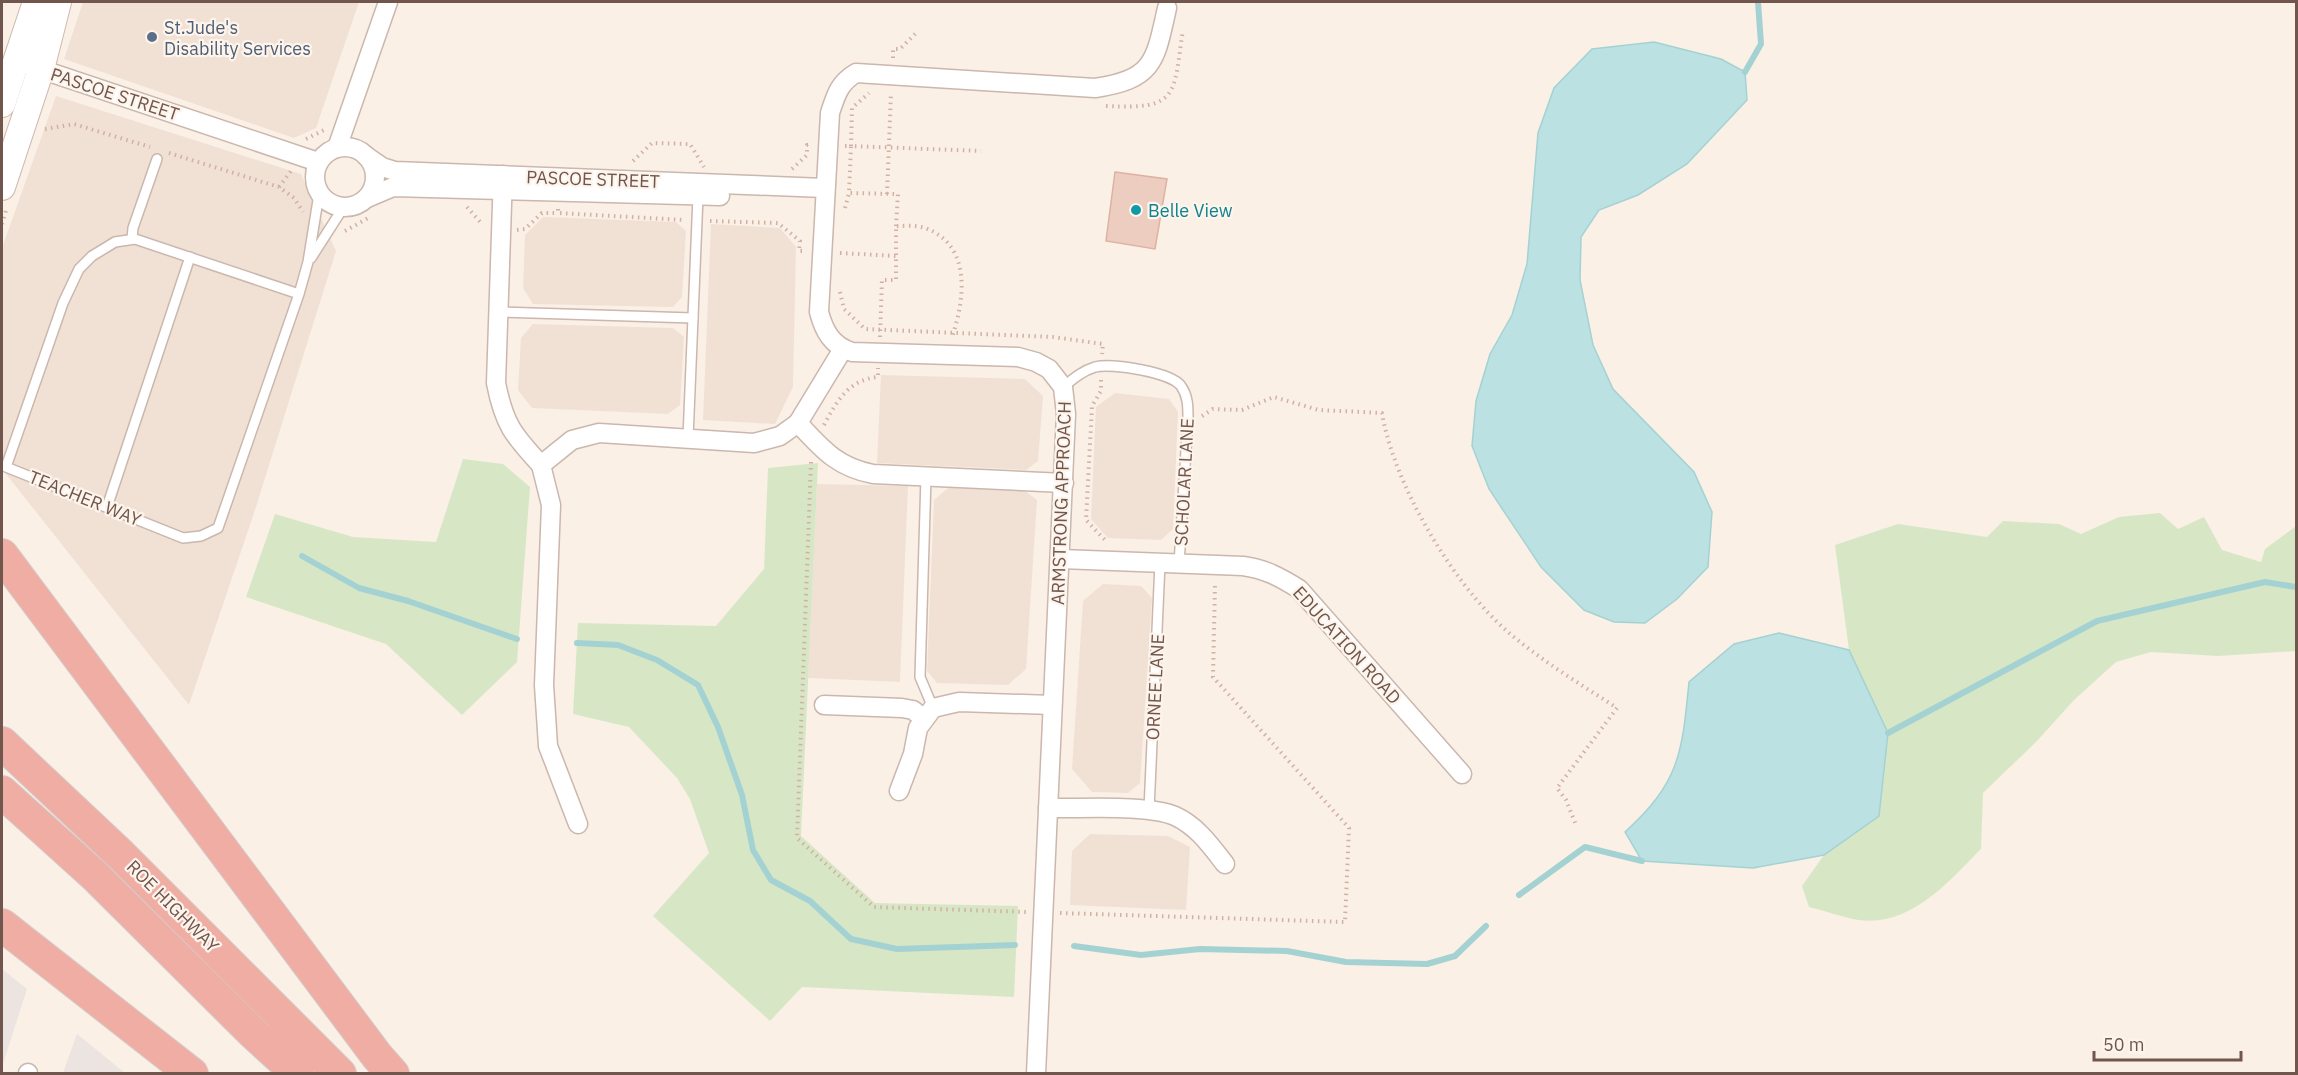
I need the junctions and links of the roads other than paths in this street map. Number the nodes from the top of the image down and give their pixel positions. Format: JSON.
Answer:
{"nodes":[{"id":1,"x":36,"y":2,"type":"edge"},
{"id":2,"x":58,"y":2,"type":"edge"},
{"id":3,"x":388,"y":2,"type":"edge"},
{"id":4,"x":1167,"y":8,"type":"dead end"},
{"id":5,"x":15,"y":61,"type":"junction"},
{"id":6,"x":37,"y":79,"type":"junction"},
{"id":7,"x":2,"y":104,"type":"edge"},
{"id":8,"x":337,"y":148,"type":"junction"},
{"id":9,"x":366,"y":156,"type":"junction"},
{"id":10,"x":157,"y":159,"type":"dead end"},
{"id":11,"x":317,"y":166,"type":"junction"},
{"id":12,"x":503,"y":183,"type":"junction"},
{"id":13,"x":2,"y":187,"type":"edge"},
{"id":14,"x":319,"y":194,"type":"junction"},
{"id":15,"x":824,"y":194,"type":"junction"},
{"id":16,"x":698,"y":196,"type":"junction"},
{"id":17,"x":367,"y":198,"type":"junction"},
{"id":18,"x":343,"y":208,"type":"junction"},
{"id":19,"x":132,"y":239,"type":"junction"},
{"id":20,"x":190,"y":257,"type":"junction"},
{"id":21,"x":308,"y":262,"type":"junction"},
{"id":22,"x":299,"y":294,"type":"junction"},
{"id":23,"x":499,"y":312,"type":"junction"},
{"id":24,"x":693,"y":318,"type":"junction"},
{"id":25,"x":843,"y":349,"type":"junction"},
{"id":26,"x":1063,"y":387,"type":"junction"},
{"id":27,"x":798,"y":423,"type":"junction"},
{"id":28,"x":688,"y":438,"type":"junction"},
{"id":29,"x":541,"y":465,"type":"junction"},
{"id":30,"x":926,"y":477,"type":"junction"},
{"id":31,"x":1064,"y":483,"type":"junction"},
{"id":32,"x":107,"y":507,"type":"junction"},
{"id":33,"x":2,"y":555,"type":"edge"},
{"id":34,"x":1061,"y":559,"type":"junction"},
{"id":35,"x":1161,"y":563,"type":"junction"},
{"id":36,"x":1179,"y":564,"type":"junction"},
{"id":37,"x":824,"y":705,"type":"dead end"},
{"id":38,"x":1052,"y":705,"type":"junction"},
{"id":39,"x":928,"y":713,"type":"junction"},
{"id":40,"x":2,"y":742,"type":"edge"},
{"id":41,"x":1462,"y":774,"type":"dead end"},
{"id":42,"x":899,"y":791,"type":"dead end"},
{"id":43,"x":2,"y":792,"type":"edge"},
{"id":44,"x":1048,"y":808,"type":"junction"},
{"id":45,"x":1149,"y":810,"type":"junction"},
{"id":46,"x":578,"y":824,"type":"dead end"},
{"id":47,"x":1225,"y":864,"type":"dead end"},
{"id":48,"x":2,"y":925,"type":"edge"},
{"id":49,"x":192,"y":1074,"type":"edge"},
{"id":50,"x":298,"y":1074,"type":"edge"},
{"id":51,"x":340,"y":1074,"type":"edge"},
{"id":52,"x":393,"y":1074,"type":"edge"},
{"id":53,"x":1036,"y":1074,"type":"edge"}],
"edges":[{"from":1,"to":5,"type":"main road"},
{"from":2,"to":6,"type":"main road"},
{"from":3,"to":8,"type":"street"},
{"from":4,"to":15,"type":"street"},
{"from":5,"to":6,"type":"street","name":"PASCOE STREET"},
{"from":5,"to":7,"type":"main road"},
{"from":6,"to":11,"type":"street","name":"PASCOE STREET"},
{"from":6,"to":13,"type":"main road"},
{"from":8,"to":9,"type":"street"},
{"from":8,"to":11,"type":"street"},
{"from":9,"to":12,"type":"street","name":"PASCOE STREET"},
{"from":9,"to":17,"type":"street"},
{"from":10,"to":19,"type":"lane"},
{"from":11,"to":14,"type":"street"},
{"from":12,"to":15,"type":"street","name":"PASCOE STREET"},
{"from":12,"to":16,"type":"street","name":"PASCOE STREET"},
{"from":12,"to":17,"type":"street","name":"PASCOE STREET"},
{"from":12,"to":23,"type":"street"},
{"from":14,"to":18,"type":"street"},
{"from":14,"to":21,"type":"lane","name":"TEACHER WAY"},
{"from":15,"to":16,"type":"street","name":"PASCOE STREET"},
{"from":15,"to":25,"type":"street"},
{"from":16,"to":24,"type":"lane"},
{"from":17,"to":18,"type":"street"},
{"from":18,"to":21,"type":"lane"},
{"from":19,"to":20,"type":"lane"},
{"from":19,"to":32,"type":"lane","name":"TEACHER WAY"},
{"from":20,"to":22,"type":"lane"},
{"from":20,"to":32,"type":"lane"},
{"from":21,"to":22,"type":"lane","name":"TEACHER WAY"},
{"from":22,"to":32,"type":"lane","name":"TEACHER WAY"},
{"from":23,"to":24,"type":"lane"},
{"from":23,"to":29,"type":"street"},
{"from":24,"to":28,"type":"lane"},
{"from":25,"to":26,"type":"street","name":"ARMSTRONG APPROACH"},
{"from":25,"to":27,"type":"street"},
{"from":26,"to":31,"type":"street","name":"ARMSTRONG APPROACH"},
{"from":26,"to":36,"type":"lane","name":"SCHOLAR LANE"},
{"from":27,"to":28,"type":"street"},
{"from":27,"to":30,"type":"street"},
{"from":28,"to":29,"type":"street"},
{"from":29,"to":46,"type":"street"},
{"from":30,"to":31,"type":"street"},
{"from":30,"to":39,"type":"lane"},
{"from":31,"to":34,"type":"street","name":"ARMSTRONG APPROACH"},
{"from":33,"to":52,"type":"highway"},
{"from":34,"to":35,"type":"street","name":"EDUCATION ROAD"},
{"from":34,"to":38,"type":"street","name":"ARMSTRONG APPROACH"},
{"from":35,"to":36,"type":"street","name":"EDUCATION ROAD"},
{"from":35,"to":45,"type":"lane","name":"ORNEE LANE"},
{"from":36,"to":41,"type":"street","name":"EDUCATION ROAD"},
{"from":37,"to":39,"type":"street"},
{"from":38,"to":39,"type":"street"},
{"from":38,"to":44,"type":"street","name":"ARMSTRONG APPROACH"},
{"from":39,"to":42,"type":"street"},
{"from":40,"to":51,"type":"highway","name":"ROE HIGHWAY"},
{"from":43,"to":50,"type":"highway","name":"ROE HIGHWAY"},
{"from":44,"to":45,"type":"street"},
{"from":44,"to":53,"type":"street","name":"ARMSTRONG APPROACH"},
{"from":45,"to":47,"type":"street"},
{"from":48,"to":49,"type":"highway"}]}
